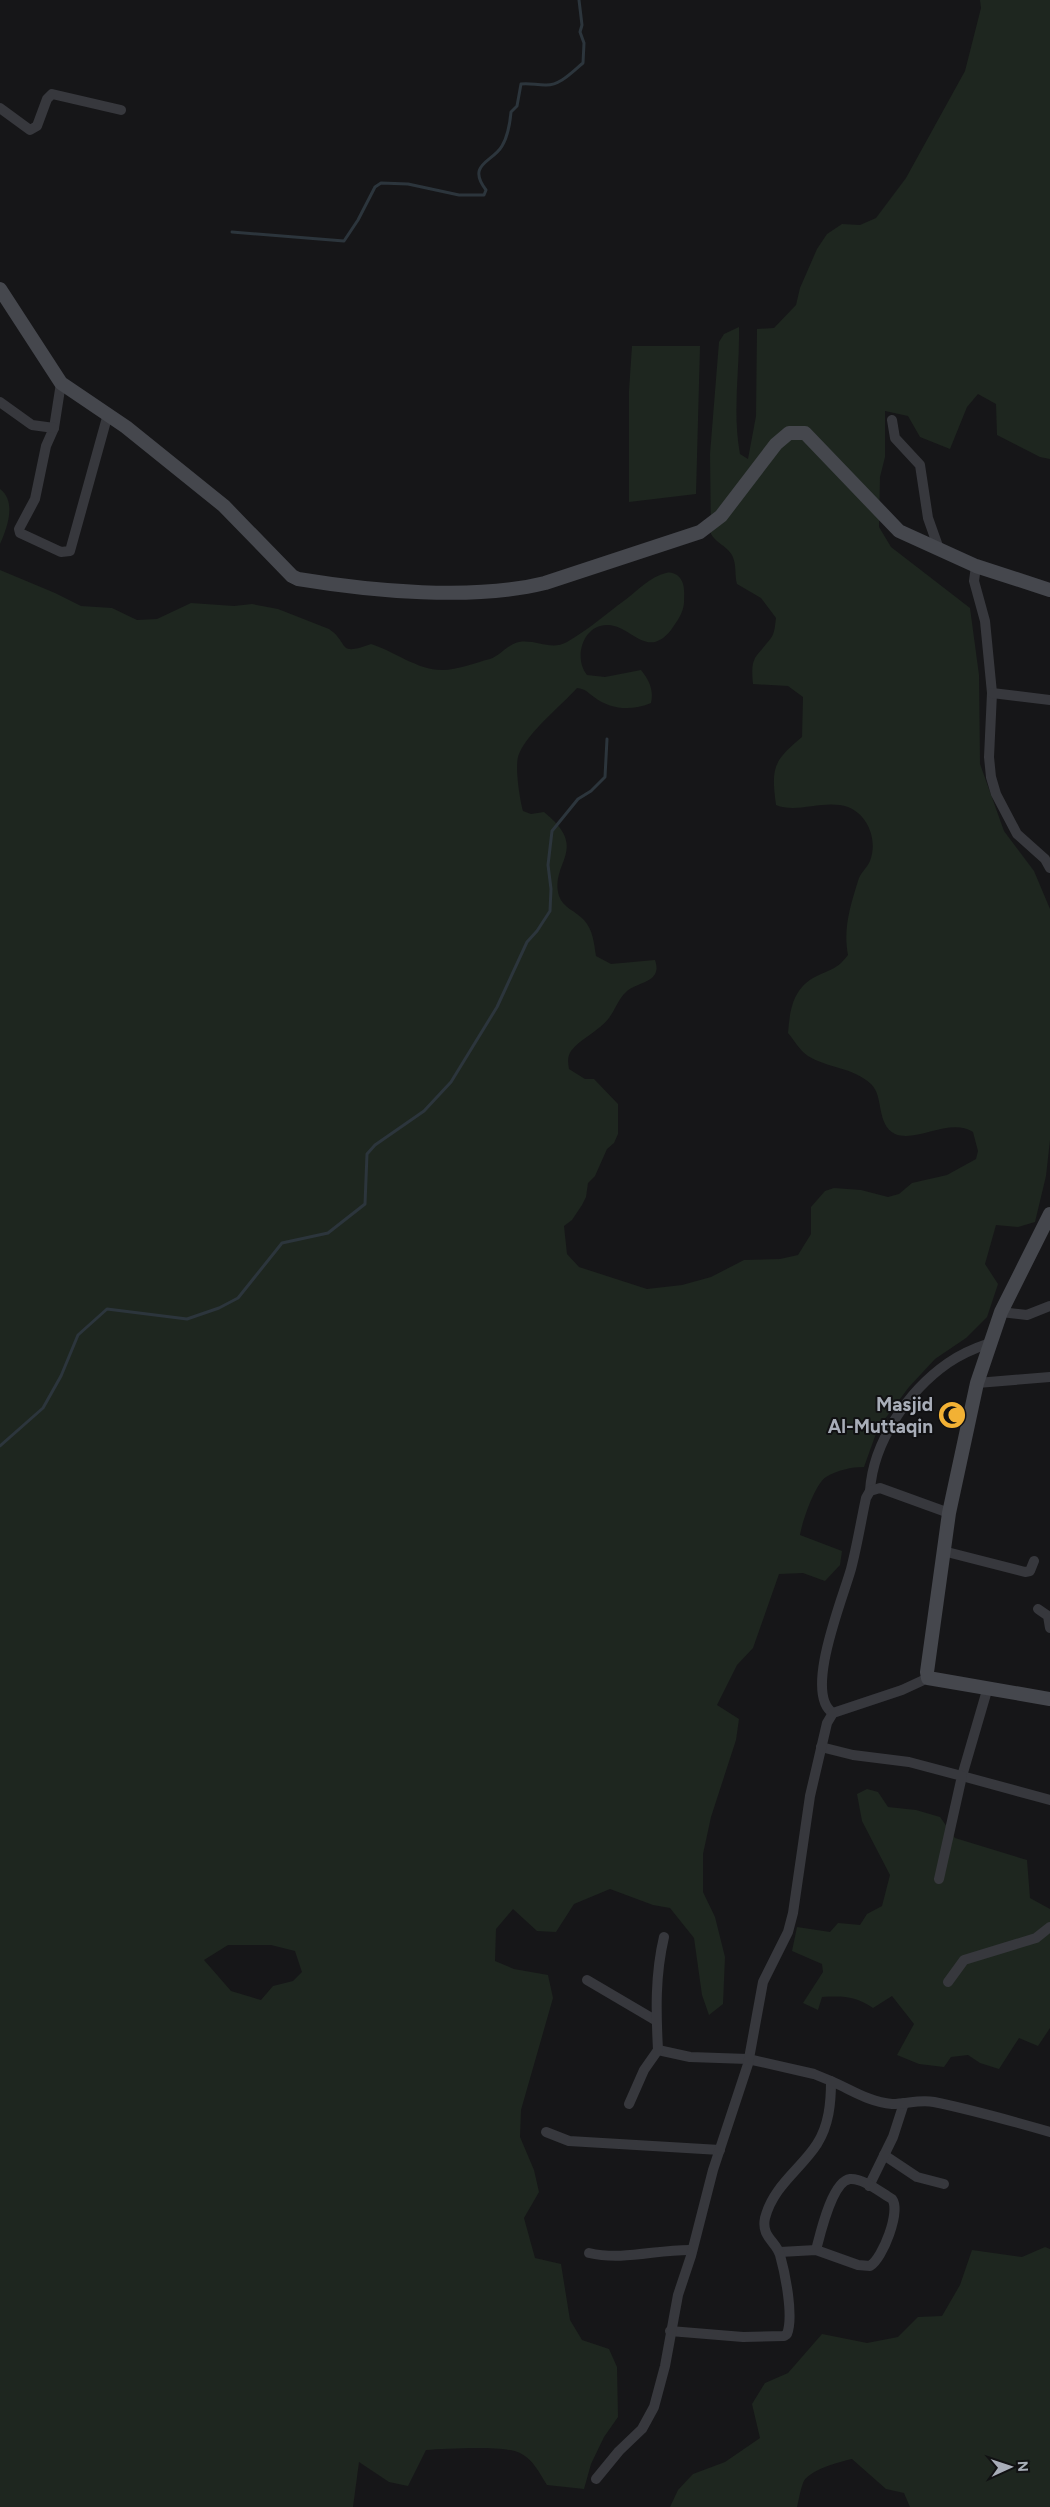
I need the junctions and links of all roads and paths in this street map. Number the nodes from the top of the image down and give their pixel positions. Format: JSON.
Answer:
{"nodes":[{"id":1,"x":0,"y":108,"type":"edge"},
{"id":2,"x":121,"y":110,"type":"dead end"},
{"id":3,"x":0,"y":289,"type":"edge"},
{"id":4,"x":61,"y":383,"type":"junction"},
{"id":5,"x":0,"y":402,"type":"edge"},
{"id":6,"x":108,"y":414,"type":"junction"},
{"id":7,"x":892,"y":420,"type":"dead end"},
{"id":8,"x":54,"y":428,"type":"junction"},
{"id":9,"x":939,"y":549,"type":"junction"},
{"id":10,"x":976,"y":566,"type":"junction"},
{"id":11,"x":1050,"y":590,"type":"edge"},
{"id":12,"x":992,"y":693,"type":"junction"},
{"id":13,"x":1050,"y":700,"type":"edge"},
{"id":14,"x":1050,"y":868,"type":"edge"},
{"id":15,"x":1050,"y":1214,"type":"edge"},
{"id":16,"x":1050,"y":1306,"type":"edge"},
{"id":17,"x":1002,"y":1312,"type":"junction"},
{"id":18,"x":990,"y":1342,"type":"junction"},
{"id":19,"x":1050,"y":1377,"type":"edge"},
{"id":20,"x":978,"y":1383,"type":"junction"},
{"id":21,"x":870,"y":1491,"type":"junction"},
{"id":22,"x":949,"y":1512,"type":"junction"},
{"id":23,"x":943,"y":1551,"type":"junction"},
{"id":24,"x":1034,"y":1561,"type":"dead end"},
{"id":25,"x":1038,"y":1608,"type":"dead end"},
{"id":26,"x":1050,"y":1628,"type":"edge"},
{"id":27,"x":928,"y":1678,"type":"junction"},
{"id":28,"x":988,"y":1688,"type":"junction"},
{"id":29,"x":1049,"y":1696,"type":"edge"},
{"id":30,"x":833,"y":1713,"type":"junction"},
{"id":31,"x":822,"y":1747,"type":"junction"},
{"id":32,"x":962,"y":1776,"type":"junction"},
{"id":33,"x":1050,"y":1800,"type":"edge"},
{"id":34,"x":939,"y":1880,"type":"dead end"},
{"id":35,"x":1050,"y":1928,"type":"edge"},
{"id":36,"x":664,"y":1937,"type":"dead end"},
{"id":37,"x":587,"y":1980,"type":"dead end"},
{"id":38,"x":948,"y":1982,"type":"dead end"},
{"id":39,"x":655,"y":2020,"type":"junction"},
{"id":40,"x":658,"y":2050,"type":"junction"},
{"id":41,"x":748,"y":2059,"type":"junction"},
{"id":42,"x":831,"y":2081,"type":"junction"},
{"id":43,"x":904,"y":2103,"type":"junction"},
{"id":44,"x":629,"y":2104,"type":"dead end"},
{"id":45,"x":546,"y":2132,"type":"dead end"},
{"id":46,"x":1050,"y":2132,"type":"edge"},
{"id":47,"x":720,"y":2150,"type":"junction"},
{"id":48,"x":884,"y":2155,"type":"junction"},
{"id":49,"x":944,"y":2184,"type":"dead end"},
{"id":50,"x":869,"y":2186,"type":"junction"},
{"id":51,"x":692,"y":2250,"type":"junction"},
{"id":52,"x":816,"y":2250,"type":"junction"},
{"id":53,"x":780,"y":2252,"type":"junction"},
{"id":54,"x":590,"y":2253,"type":"dead end"},
{"id":55,"x":670,"y":2331,"type":"junction"},
{"id":56,"x":596,"y":2478,"type":"dead end"}],
"edges":[{"from":1,"to":2,"type":"street"},
{"from":3,"to":4,"type":"main road"},
{"from":4,"to":6,"type":"main road"},
{"from":4,"to":8,"type":"street"},
{"from":5,"to":8,"type":"street"},
{"from":6,"to":8,"type":"street"},
{"from":6,"to":9,"type":"main road"},
{"from":7,"to":9,"type":"street"},
{"from":9,"to":10,"type":"main road"},
{"from":10,"to":11,"type":"main road"},
{"from":10,"to":12,"type":"street"},
{"from":12,"to":13,"type":"street"},
{"from":12,"to":14,"type":"street"},
{"from":15,"to":17,"type":"main road"},
{"from":16,"to":17,"type":"street"},
{"from":17,"to":18,"type":"main road"},
{"from":18,"to":20,"type":"main road"},
{"from":18,"to":21,"type":"street"},
{"from":19,"to":20,"type":"street"},
{"from":20,"to":22,"type":"main road"},
{"from":21,"to":22,"type":"street"},
{"from":21,"to":30,"type":"street"},
{"from":22,"to":23,"type":"main road"},
{"from":23,"to":24,"type":"street"},
{"from":23,"to":27,"type":"main road"},
{"from":25,"to":26,"type":"street"},
{"from":27,"to":28,"type":"main road"},
{"from":27,"to":30,"type":"street"},
{"from":28,"to":29,"type":"main road"},
{"from":28,"to":32,"type":"street"},
{"from":30,"to":31,"type":"street"},
{"from":31,"to":32,"type":"street"},
{"from":31,"to":41,"type":"street"},
{"from":32,"to":33,"type":"street"},
{"from":32,"to":34,"type":"street"},
{"from":35,"to":38,"type":"street"},
{"from":36,"to":39,"type":"street"},
{"from":37,"to":39,"type":"street"},
{"from":39,"to":40,"type":"street"},
{"from":40,"to":41,"type":"street"},
{"from":40,"to":44,"type":"street"},
{"from":41,"to":42,"type":"street"},
{"from":41,"to":47,"type":"street"},
{"from":42,"to":43,"type":"street"},
{"from":42,"to":53,"type":"street"},
{"from":43,"to":46,"type":"street"},
{"from":43,"to":48,"type":"street"},
{"from":45,"to":47,"type":"street"},
{"from":47,"to":51,"type":"street"},
{"from":48,"to":49,"type":"street"},
{"from":48,"to":50,"type":"street"},
{"from":50,"to":52,"type":"street"},
{"from":50,"to":52,"type":"street"},
{"from":51,"to":54,"type":"street"},
{"from":51,"to":55,"type":"street"},
{"from":52,"to":53,"type":"street"},
{"from":53,"to":55,"type":"street"},
{"from":55,"to":56,"type":"street"}]}
